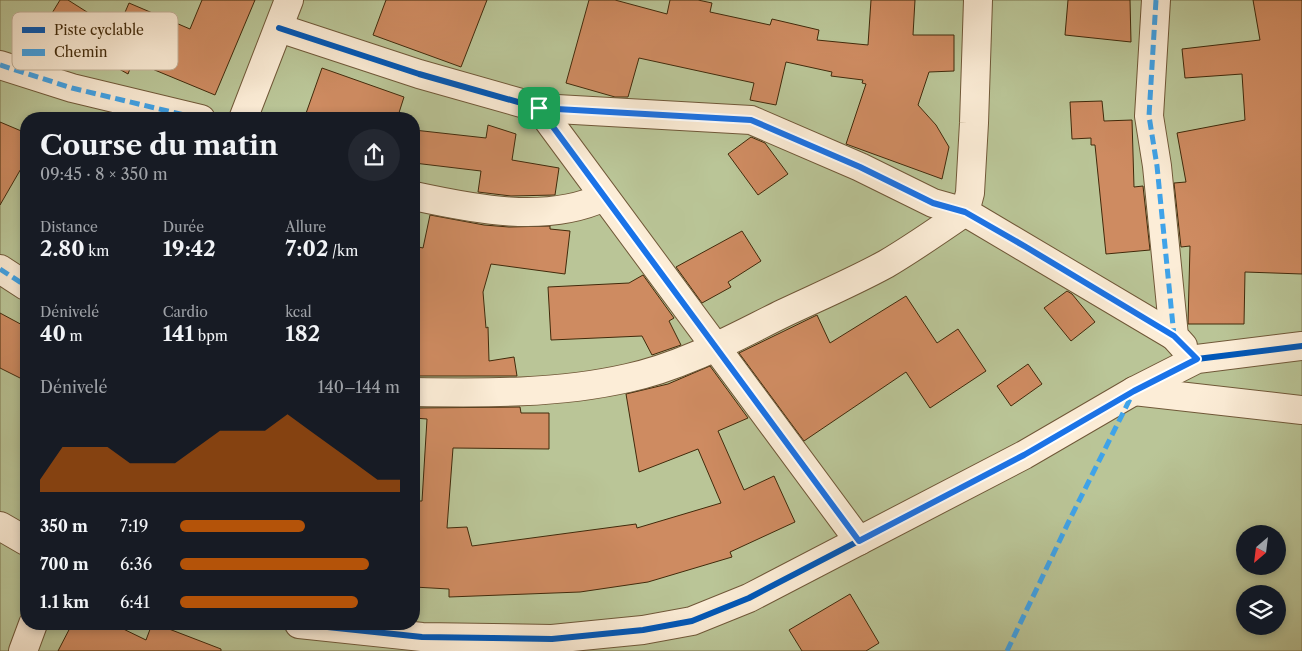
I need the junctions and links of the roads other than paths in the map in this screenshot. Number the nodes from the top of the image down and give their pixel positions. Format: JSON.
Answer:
{"nodes":[{"id":1,"x":289,"y":0,"type":"edge"},
{"id":2,"x":978,"y":0,"type":"edge"},
{"id":3,"x":1156,"y":0,"type":"edge"},
{"id":4,"x":279,"y":28,"type":"junction"},
{"id":5,"x":0,"y":65,"type":"edge"},
{"id":6,"x":12,"y":69,"type":"edge"},
{"id":7,"x":16,"y":70,"type":"edge"},
{"id":8,"x":539,"y":108,"type":"junction"},
{"id":9,"x":172,"y":112,"type":"edge"},
{"id":10,"x":246,"y":112,"type":"edge"},
{"id":11,"x":420,"y":197,"type":"edge"},
{"id":12,"x":604,"y":197,"type":"junction"},
{"id":13,"x":965,"y":212,"type":"junction"},
{"id":14,"x":0,"y":270,"type":"edge"},
{"id":15,"x":20,"y":282,"type":"edge"},
{"id":16,"x":1174,"y":336,"type":"junction"},
{"id":17,"x":1302,"y":346,"type":"edge"},
{"id":18,"x":716,"y":348,"type":"junction"},
{"id":19,"x":1197,"y":359,"type":"junction"},
{"id":20,"x":1134,"y":391,"type":"junction"},
{"id":21,"x":420,"y":392,"type":"edge"},
{"id":22,"x":1302,"y":410,"type":"edge"},
{"id":23,"x":0,"y":526,"type":"edge"},
{"id":24,"x":20,"y":538,"type":"edge"},
{"id":25,"x":859,"y":541,"type":"junction"},
{"id":26,"x":31,"y":630,"type":"edge"},
{"id":27,"x":356,"y":630,"type":"edge"},
{"id":28,"x":23,"y":651,"type":"edge"}],
"edges":[{"from":1,"to":4,"type":"street"},
{"from":2,"to":13,"type":"street"},
{"from":3,"to":16,"type":"street"},
{"from":4,"to":8,"type":"street"},
{"from":4,"to":10,"type":"street"},
{"from":5,"to":6,"type":"street"},
{"from":7,"to":9,"type":"street"},
{"from":8,"to":12,"type":"street"},
{"from":8,"to":13,"type":"street"},
{"from":11,"to":12,"type":"street"},
{"from":12,"to":18,"type":"street"},
{"from":13,"to":16,"type":"street"},
{"from":13,"to":18,"type":"street"},
{"from":14,"to":15,"type":"street"},
{"from":16,"to":19,"type":"street"},
{"from":17,"to":19,"type":"street"},
{"from":18,"to":21,"type":"street"},
{"from":18,"to":25,"type":"street"},
{"from":19,"to":20,"type":"street"},
{"from":20,"to":22,"type":"street"},
{"from":20,"to":25,"type":"street"},
{"from":23,"to":24,"type":"street"},
{"from":25,"to":27,"type":"street"},
{"from":26,"to":28,"type":"street"}]}
